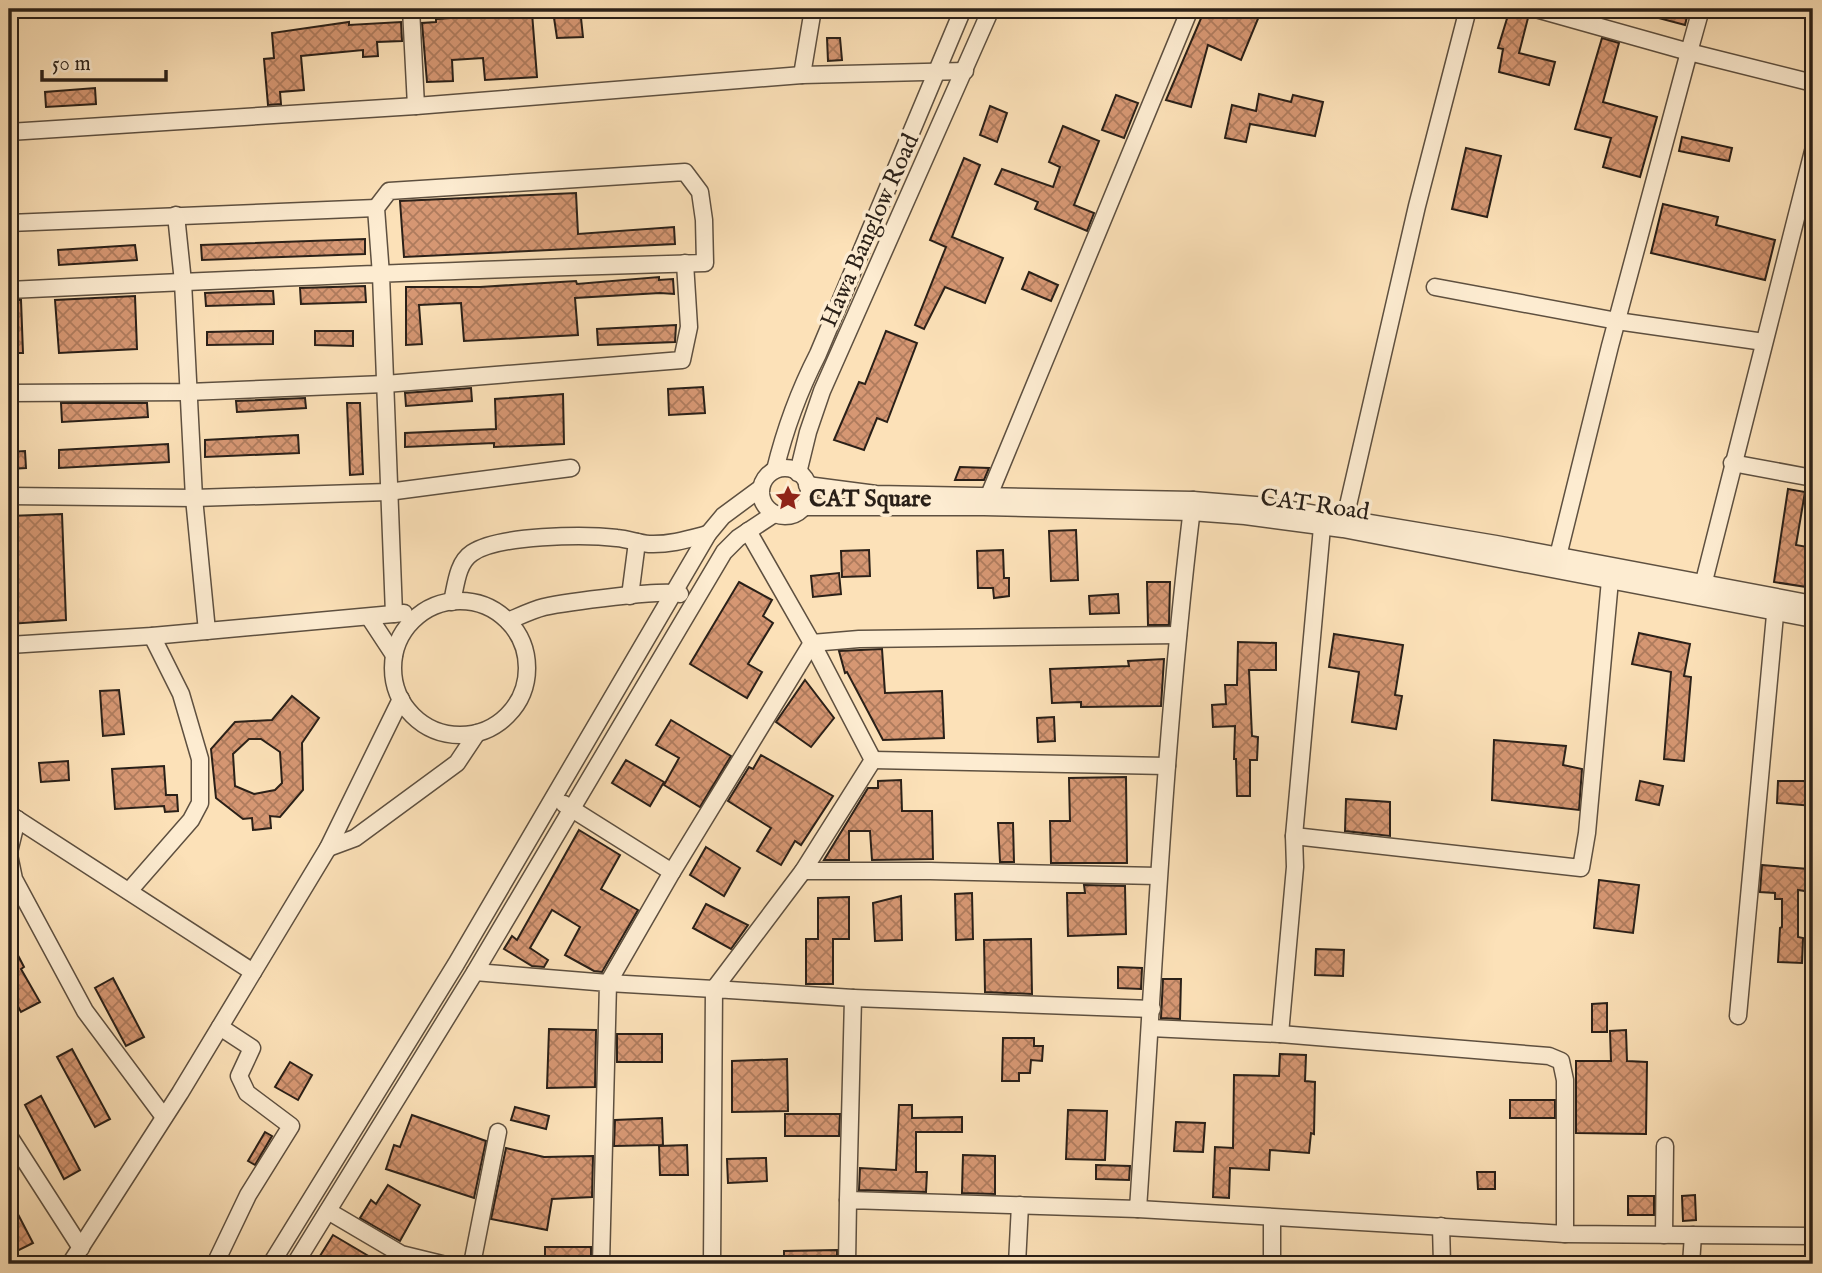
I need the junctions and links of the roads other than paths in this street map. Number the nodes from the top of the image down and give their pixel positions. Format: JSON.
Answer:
{"nodes":[{"id":1,"x":411,"y":9,"type":"edge"},
{"id":2,"x":813,"y":9,"type":"edge"},
{"id":3,"x":963,"y":9,"type":"edge"},
{"id":4,"x":991,"y":9,"type":"edge"},
{"id":5,"x":1190,"y":9,"type":"edge"},
{"id":6,"x":1468,"y":9,"type":"edge"},
{"id":7,"x":1536,"y":9,"type":"edge"},
{"id":8,"x":1701,"y":9,"type":"edge"},
{"id":9,"x":1689,"y":52,"type":"junction"},
{"id":10,"x":965,"y":71,"type":"junction"},
{"id":11,"x":935,"y":72,"type":"junction"},
{"id":12,"x":802,"y":75,"type":"junction"},
{"id":13,"x":1813,"y":83,"type":"edge"},
{"id":14,"x":416,"y":106,"type":"junction"},
{"id":15,"x":9,"y":132,"type":"edge"},
{"id":16,"x":1813,"y":151,"type":"edge"},
{"id":17,"x":376,"y":208,"type":"junction"},
{"id":18,"x":176,"y":215,"type":"junction"},
{"id":19,"x":9,"y":223,"type":"edge"},
{"id":20,"x":685,"y":263,"type":"junction"},
{"id":21,"x":381,"y":275,"type":"junction"},
{"id":22,"x":183,"y":282,"type":"junction"},
{"id":23,"x":1435,"y":287,"type":"dead end"},
{"id":24,"x":9,"y":289,"type":"edge"},
{"id":25,"x":1617,"y":321,"type":"junction"},
{"id":26,"x":1764,"y":342,"type":"junction"},
{"id":27,"x":818,"y":354,"type":"junction"},
{"id":28,"x":836,"y":362,"type":"junction"},
{"id":29,"x":385,"y":384,"type":"junction"},
{"id":30,"x":188,"y":392,"type":"junction"},
{"id":31,"x":9,"y":393,"type":"edge"},
{"id":32,"x":1732,"y":463,"type":"junction"},
{"id":33,"x":571,"y":468,"type":"dead end"},
{"id":34,"x":775,"y":470,"type":"junction"},
{"id":35,"x":1813,"y":478,"type":"edge"},
{"id":36,"x":803,"y":479,"type":"junction"},
{"id":37,"x":761,"y":488,"type":"junction"},
{"id":38,"x":388,"y":492,"type":"junction"},
{"id":39,"x":9,"y":496,"type":"edge"},
{"id":40,"x":194,"y":498,"type":"junction"},
{"id":41,"x":986,"y":501,"type":"junction"},
{"id":42,"x":1192,"y":506,"type":"junction"},
{"id":43,"x":803,"y":507,"type":"junction"},
{"id":44,"x":774,"y":514,"type":"junction"},
{"id":45,"x":1323,"y":520,"type":"junction"},
{"id":46,"x":1344,"y":523,"type":"junction"},
{"id":47,"x":748,"y":531,"type":"junction"},
{"id":48,"x":708,"y":534,"type":"junction"},
{"id":49,"x":637,"y":542,"type":"junction"},
{"id":50,"x":1558,"y":556,"type":"junction"},
{"id":51,"x":1610,"y":573,"type":"junction"},
{"id":52,"x":675,"y":591,"type":"junction"},
{"id":53,"x":1701,"y":591,"type":"junction"},
{"id":54,"x":630,"y":596,"type":"junction"},
{"id":55,"x":452,"y":602,"type":"junction"},
{"id":56,"x":694,"y":602,"type":"junction"},
{"id":57,"x":1813,"y":604,"type":"edge"},
{"id":58,"x":1776,"y":605,"type":"junction"},
{"id":59,"x":424,"y":612,"type":"junction"},
{"id":60,"x":394,"y":614,"type":"junction"},
{"id":61,"x":369,"y":617,"type":"junction"},
{"id":62,"x":1813,"y":619,"type":"edge"},
{"id":63,"x":508,"y":621,"type":"junction"},
{"id":64,"x":207,"y":631,"type":"junction"},
{"id":65,"x":1178,"y":635,"type":"junction"},
{"id":66,"x":152,"y":636,"type":"junction"},
{"id":67,"x":812,"y":643,"type":"junction"},
{"id":68,"x":9,"y":645,"type":"edge"},
{"id":69,"x":394,"y":655,"type":"junction"},
{"id":70,"x":401,"y":699,"type":"junction"},
{"id":71,"x":477,"y":733,"type":"junction"},
{"id":72,"x":873,"y":760,"type":"junction"},
{"id":73,"x":1167,"y":766,"type":"junction"},
{"id":74,"x":553,"y":798,"type":"junction"},
{"id":75,"x":571,"y":808,"type":"junction"},
{"id":76,"x":13,"y":817,"type":"edge"},
{"id":77,"x":1294,"y":836,"type":"junction"},
{"id":78,"x":328,"y":848,"type":"junction"},
{"id":79,"x":9,"y":853,"type":"edge"},
{"id":80,"x":803,"y":871,"type":"junction"},
{"id":81,"x":672,"y":872,"type":"junction"},
{"id":82,"x":1158,"y":876,"type":"junction"},
{"id":83,"x":129,"y":891,"type":"junction"},
{"id":84,"x":253,"y":972,"type":"junction"},
{"id":85,"x":475,"y":972,"type":"junction"},
{"id":86,"x":608,"y":984,"type":"junction"},
{"id":87,"x":713,"y":989,"type":"junction"},
{"id":88,"x":853,"y":998,"type":"junction"},
{"id":89,"x":1152,"y":1009,"type":"junction"},
{"id":90,"x":1738,"y":1016,"type":"dead end"},
{"id":91,"x":220,"y":1027,"type":"junction"},
{"id":92,"x":1150,"y":1028,"type":"junction"},
{"id":93,"x":1280,"y":1034,"type":"junction"},
{"id":94,"x":164,"y":1117,"type":"junction"},
{"id":95,"x":498,"y":1132,"type":"dead end"},
{"id":96,"x":9,"y":1136,"type":"edge"},
{"id":97,"x":1665,"y":1146,"type":"dead end"},
{"id":98,"x":848,"y":1200,"type":"junction"},
{"id":99,"x":1020,"y":1205,"type":"junction"},
{"id":100,"x":1138,"y":1209,"type":"junction"},
{"id":101,"x":328,"y":1211,"type":"junction"},
{"id":102,"x":1272,"y":1218,"type":"junction"},
{"id":103,"x":1441,"y":1226,"type":"junction"},
{"id":104,"x":1565,"y":1234,"type":"junction"},
{"id":105,"x":1664,"y":1235,"type":"junction"},
{"id":106,"x":1693,"y":1235,"type":"junction"},
{"id":107,"x":1813,"y":1236,"type":"edge"},
{"id":108,"x":80,"y":1248,"type":"junction"},
{"id":109,"x":70,"y":1264,"type":"edge"},
{"id":110,"x":215,"y":1264,"type":"edge"},
{"id":111,"x":271,"y":1264,"type":"edge"},
{"id":112,"x":295,"y":1264,"type":"edge"},
{"id":113,"x":442,"y":1264,"type":"edge"},
{"id":114,"x":472,"y":1264,"type":"edge"},
{"id":115,"x":601,"y":1264,"type":"edge"},
{"id":116,"x":712,"y":1264,"type":"edge"},
{"id":117,"x":847,"y":1264,"type":"edge"},
{"id":118,"x":1017,"y":1264,"type":"edge"},
{"id":119,"x":1272,"y":1264,"type":"edge"},
{"id":120,"x":1441,"y":1264,"type":"edge"},
{"id":121,"x":1691,"y":1264,"type":"edge"}],
"edges":[{"from":1,"to":14,"type":"street"},
{"from":2,"to":12,"type":"street"},
{"from":3,"to":11,"type":"street","name":"Hawa Banglow Road"},
{"from":4,"to":10,"type":"street","name":"Hawa Banglow Road"},
{"from":5,"to":41,"type":"street"},
{"from":6,"to":46,"type":"street"},
{"from":7,"to":9,"type":"street"},
{"from":8,"to":9,"type":"street"},
{"from":9,"to":13,"type":"street"},
{"from":9,"to":25,"type":"street"},
{"from":10,"to":11,"type":"street"},
{"from":10,"to":28,"type":"street","name":"Hawa Banglow Road"},
{"from":11,"to":12,"type":"street"},
{"from":11,"to":27,"type":"street","name":"Hawa Banglow Road"},
{"from":12,"to":14,"type":"street"},
{"from":14,"to":15,"type":"street"},
{"from":16,"to":26,"type":"street"},
{"from":17,"to":18,"type":"street"},
{"from":17,"to":20,"type":"street"},
{"from":17,"to":21,"type":"street"},
{"from":18,"to":19,"type":"street"},
{"from":18,"to":22,"type":"street"},
{"from":20,"to":21,"type":"street"},
{"from":20,"to":29,"type":"street"},
{"from":21,"to":22,"type":"street"},
{"from":21,"to":29,"type":"street"},
{"from":22,"to":24,"type":"street"},
{"from":22,"to":30,"type":"street"},
{"from":23,"to":25,"type":"street"},
{"from":25,"to":26,"type":"street"},
{"from":25,"to":50,"type":"street"},
{"from":26,"to":32,"type":"street"},
{"from":27,"to":28,"type":"street"},
{"from":27,"to":34,"type":"street","name":"Hawa Banglow Road"},
{"from":28,"to":36,"type":"street","name":"Hawa Banglow Road"},
{"from":29,"to":30,"type":"street"},
{"from":29,"to":38,"type":"street"},
{"from":30,"to":31,"type":"street"},
{"from":30,"to":40,"type":"street"},
{"from":32,"to":35,"type":"street"},
{"from":32,"to":53,"type":"street"},
{"from":33,"to":38,"type":"street"},
{"from":34,"to":36,"type":"street"},
{"from":34,"to":37,"type":"street"},
{"from":36,"to":41,"type":"street","name":"CAT Road"},
{"from":36,"to":43,"type":"street"},
{"from":37,"to":44,"type":"street"},
{"from":37,"to":48,"type":"street"},
{"from":38,"to":40,"type":"street"},
{"from":38,"to":60,"type":"street"},
{"from":39,"to":40,"type":"street"},
{"from":40,"to":64,"type":"street"},
{"from":41,"to":42,"type":"street","name":"CAT Road"},
{"from":41,"to":43,"type":"street","name":"CAT Road"},
{"from":42,"to":45,"type":"street","name":"CAT Road"},
{"from":42,"to":65,"type":"street"},
{"from":43,"to":44,"type":"street"},
{"from":44,"to":47,"type":"street"},
{"from":45,"to":46,"type":"street","name":"CAT Road"},
{"from":45,"to":77,"type":"street"},
{"from":46,"to":50,"type":"street","name":"CAT Road"},
{"from":46,"to":51,"type":"street","name":"CAT Road"},
{"from":47,"to":56,"type":"street"},
{"from":47,"to":67,"type":"street"},
{"from":48,"to":49,"type":"street"},
{"from":48,"to":52,"type":"street"},
{"from":49,"to":54,"type":"street"},
{"from":49,"to":55,"type":"street"},
{"from":50,"to":51,"type":"street","name":"CAT Road"},
{"from":51,"to":53,"type":"street","name":"CAT Road"},
{"from":51,"to":77,"type":"street"},
{"from":52,"to":54,"type":"street"},
{"from":52,"to":56,"type":"street"},
{"from":52,"to":74,"type":"street"},
{"from":53,"to":58,"type":"street","name":"CAT Road"},
{"from":54,"to":63,"type":"street"},
{"from":55,"to":59,"type":"street"},
{"from":55,"to":63,"type":"street"},
{"from":56,"to":75,"type":"street"},
{"from":57,"to":58,"type":"street","name":"CAT Road"},
{"from":58,"to":62,"type":"street","name":"CAT Road"},
{"from":58,"to":90,"type":"street"},
{"from":59,"to":60,"type":"street"},
{"from":59,"to":69,"type":"street"},
{"from":60,"to":61,"type":"street"},
{"from":61,"to":64,"type":"street"},
{"from":61,"to":69,"type":"street"},
{"from":63,"to":71,"type":"street"},
{"from":64,"to":66,"type":"street"},
{"from":65,"to":67,"type":"street"},
{"from":65,"to":73,"type":"street"},
{"from":66,"to":68,"type":"street"},
{"from":66,"to":83,"type":"street"},
{"from":67,"to":72,"type":"street"},
{"from":67,"to":81,"type":"street"},
{"from":69,"to":70,"type":"street"},
{"from":70,"to":71,"type":"street"},
{"from":70,"to":78,"type":"street"},
{"from":71,"to":78,"type":"street"},
{"from":72,"to":73,"type":"street"},
{"from":72,"to":80,"type":"street"},
{"from":73,"to":82,"type":"street"},
{"from":74,"to":75,"type":"street"},
{"from":74,"to":111,"type":"street"},
{"from":75,"to":81,"type":"street"},
{"from":75,"to":85,"type":"street"},
{"from":76,"to":79,"type":"street"},
{"from":76,"to":83,"type":"street"},
{"from":77,"to":93,"type":"street"},
{"from":78,"to":84,"type":"street"},
{"from":79,"to":94,"type":"street"},
{"from":80,"to":82,"type":"street"},
{"from":80,"to":87,"type":"street"},
{"from":81,"to":86,"type":"street"},
{"from":82,"to":89,"type":"street"},
{"from":83,"to":84,"type":"street"},
{"from":84,"to":91,"type":"street"},
{"from":85,"to":86,"type":"street"},
{"from":85,"to":101,"type":"street"},
{"from":86,"to":87,"type":"street"},
{"from":86,"to":115,"type":"street"},
{"from":87,"to":88,"type":"street"},
{"from":87,"to":116,"type":"street"},
{"from":88,"to":89,"type":"street"},
{"from":88,"to":98,"type":"street"},
{"from":89,"to":92,"type":"street"},
{"from":91,"to":94,"type":"street"},
{"from":91,"to":110,"type":"street"},
{"from":92,"to":93,"type":"street"},
{"from":92,"to":100,"type":"street"},
{"from":93,"to":104,"type":"street"},
{"from":94,"to":108,"type":"street"},
{"from":95,"to":114,"type":"street"},
{"from":96,"to":108,"type":"street"},
{"from":97,"to":105,"type":"street"},
{"from":98,"to":99,"type":"street"},
{"from":98,"to":117,"type":"street"},
{"from":99,"to":100,"type":"street"},
{"from":99,"to":118,"type":"street"},
{"from":100,"to":102,"type":"street"},
{"from":101,"to":112,"type":"street"},
{"from":101,"to":113,"type":"street"},
{"from":102,"to":103,"type":"street"},
{"from":102,"to":119,"type":"street"},
{"from":103,"to":104,"type":"street"},
{"from":103,"to":120,"type":"street"},
{"from":104,"to":105,"type":"street"},
{"from":105,"to":106,"type":"street"},
{"from":106,"to":107,"type":"street"},
{"from":106,"to":121,"type":"street"},
{"from":108,"to":109,"type":"street"}]}
